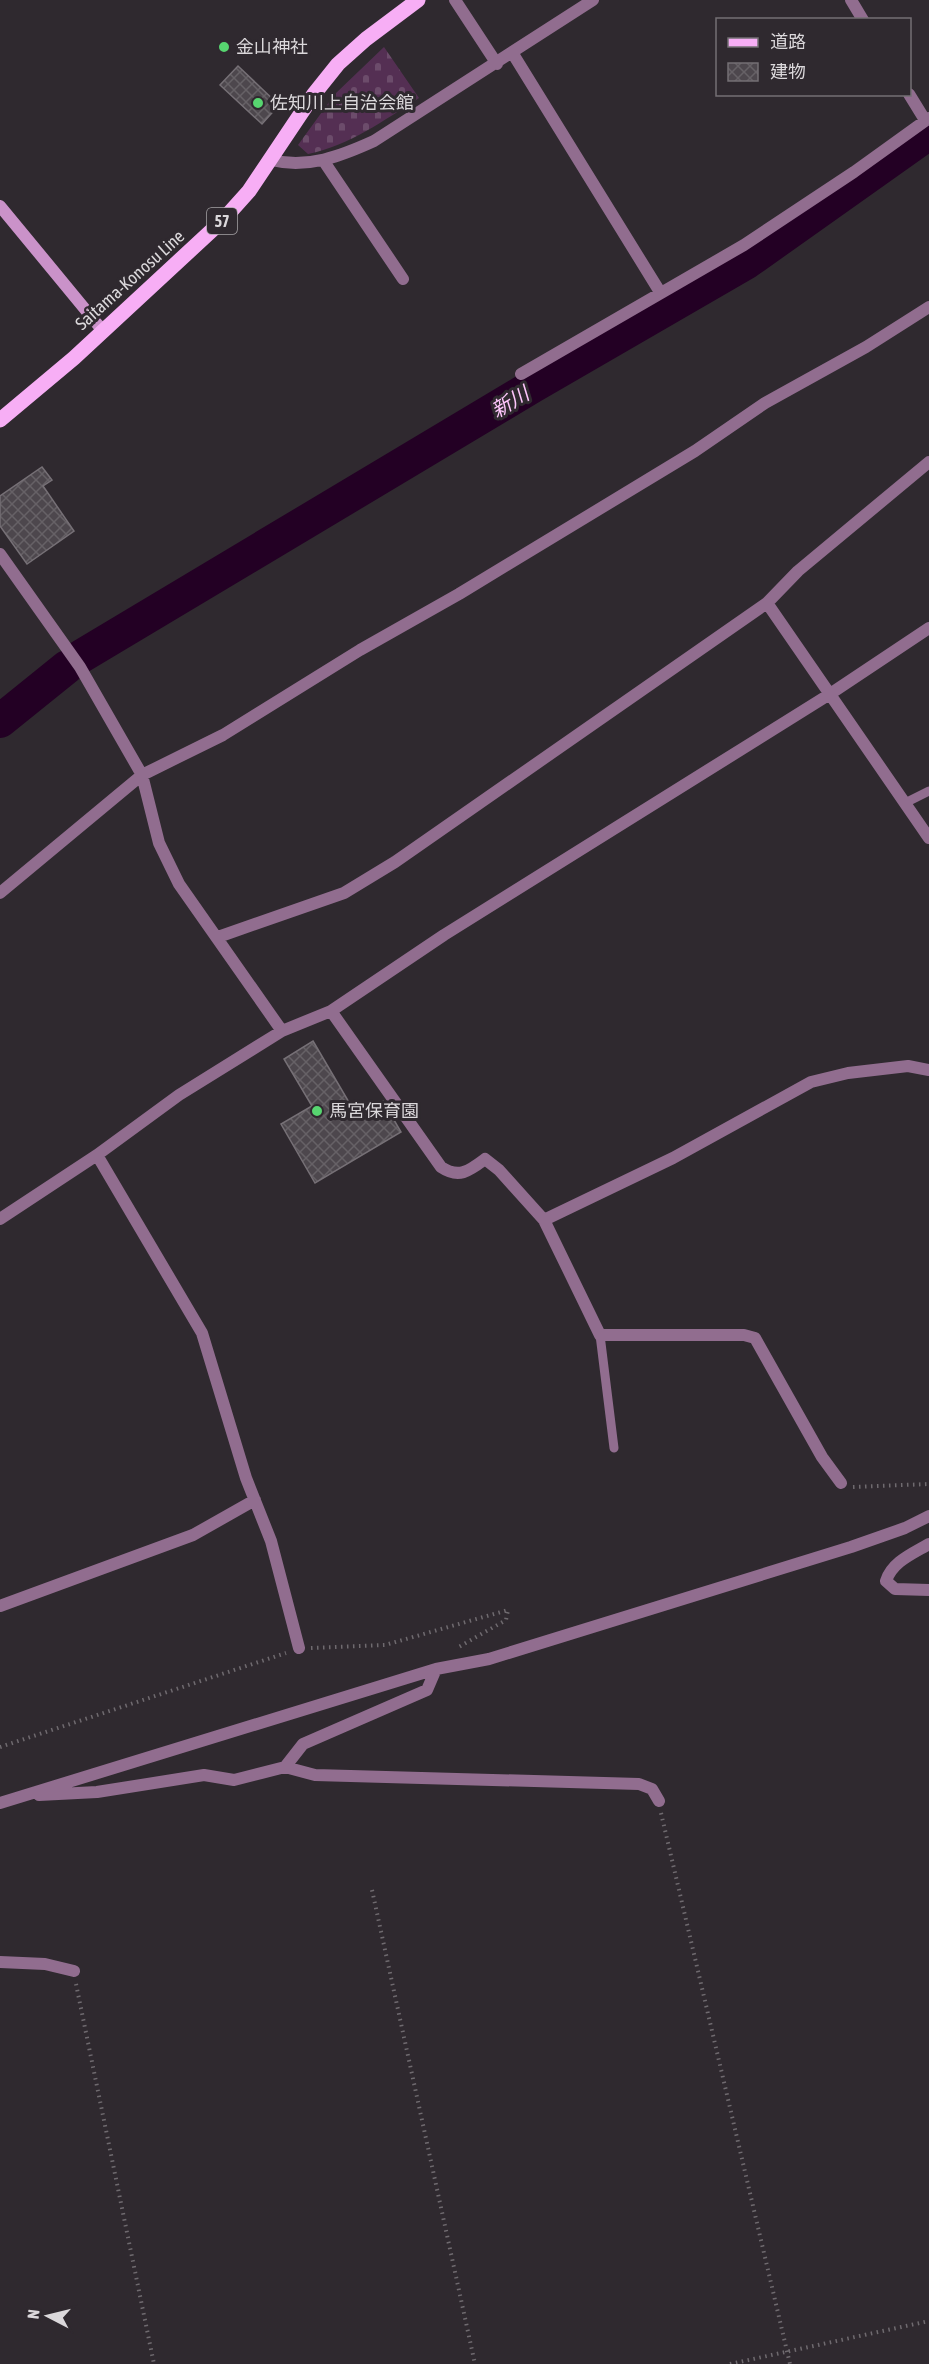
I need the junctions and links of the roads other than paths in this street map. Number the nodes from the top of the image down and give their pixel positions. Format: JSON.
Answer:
{"nodes":[{"id":1,"x":418,"y":0,"type":"edge"},
{"id":2,"x":455,"y":0,"type":"edge"},
{"id":3,"x":593,"y":0,"type":"edge"},
{"id":4,"x":851,"y":0,"type":"edge"},
{"id":5,"x":862,"y":18,"type":"edge"},
{"id":6,"x":513,"y":54,"type":"junction"},
{"id":7,"x":497,"y":64,"type":"junction"},
{"id":8,"x":910,"y":96,"type":"edge"},
{"id":9,"x":927,"y":119,"type":"edge"},
{"id":10,"x":271,"y":160,"type":"junction"},
{"id":11,"x":323,"y":160,"type":"junction"},
{"id":12,"x":2,"y":212,"type":"edge"},
{"id":13,"x":404,"y":279,"type":"dead end"},
{"id":14,"x":660,"y":292,"type":"junction"},
{"id":15,"x":929,"y":307,"type":"edge"},
{"id":16,"x":103,"y":331,"type":"junction"},
{"id":17,"x":521,"y":374,"type":"dead end"},
{"id":18,"x":0,"y":420,"type":"edge"},
{"id":19,"x":929,"y":462,"type":"edge"},
{"id":20,"x":0,"y":554,"type":"edge"},
{"id":21,"x":767,"y":603,"type":"junction"},
{"id":22,"x":929,"y":628,"type":"edge"},
{"id":23,"x":830,"y":694,"type":"junction"},
{"id":24,"x":142,"y":775,"type":"junction"},
{"id":25,"x":929,"y":791,"type":"edge"},
{"id":26,"x":905,"y":803,"type":"junction"},
{"id":27,"x":929,"y":837,"type":"edge"},
{"id":28,"x":0,"y":893,"type":"edge"},
{"id":29,"x":218,"y":937,"type":"junction"},
{"id":30,"x":331,"y":1011,"type":"junction"},
{"id":31,"x":282,"y":1031,"type":"junction"},
{"id":32,"x":929,"y":1070,"type":"edge"},
{"id":33,"x":97,"y":1155,"type":"junction"},
{"id":34,"x":0,"y":1219,"type":"edge"},
{"id":35,"x":544,"y":1220,"type":"junction"},
{"id":36,"x":600,"y":1335,"type":"junction"},
{"id":37,"x":614,"y":1448,"type":"dead end"},
{"id":38,"x":841,"y":1483,"type":"road end"},
{"id":39,"x":255,"y":1500,"type":"junction"},
{"id":40,"x":929,"y":1516,"type":"edge"},
{"id":41,"x":929,"y":1544,"type":"edge"},
{"id":42,"x":929,"y":1590,"type":"edge"},
{"id":43,"x":0,"y":1606,"type":"edge"},
{"id":44,"x":299,"y":1648,"type":"road end"},
{"id":45,"x":436,"y":1669,"type":"junction"},
{"id":46,"x":285,"y":1767,"type":"junction"},
{"id":47,"x":0,"y":1794,"type":"edge"},
{"id":48,"x":20,"y":1797,"type":"junction"},
{"id":49,"x":658,"y":1801,"type":"road end"},
{"id":50,"x":0,"y":1803,"type":"edge"},
{"id":51,"x":0,"y":1962,"type":"edge"},
{"id":52,"x":74,"y":1971,"type":"road end"}],
"edges":[{"from":1,"to":10,"type":"main road","name":"Saitama-Konosu Line","number":"57"},
{"from":2,"to":7,"type":"street"},
{"from":3,"to":6,"type":"street"},
{"from":4,"to":5,"type":"street"},
{"from":6,"to":7,"type":"street"},
{"from":6,"to":14,"type":"street"},
{"from":7,"to":11,"type":"street"},
{"from":8,"to":9,"type":"street"},
{"from":9,"to":14,"type":"street"},
{"from":10,"to":11,"type":"street"},
{"from":10,"to":16,"type":"main road","name":"Saitama-Konosu Line","number":"57"},
{"from":11,"to":13,"type":"street"},
{"from":12,"to":16,"type":"street"},
{"from":14,"to":17,"type":"street"},
{"from":15,"to":24,"type":"street"},
{"from":16,"to":18,"type":"main road","name":"Saitama-Konosu Line","number":"57"},
{"from":19,"to":21,"type":"street"},
{"from":20,"to":24,"type":"street"},
{"from":21,"to":23,"type":"street"},
{"from":21,"to":29,"type":"street"},
{"from":22,"to":23,"type":"street"},
{"from":23,"to":26,"type":"street"},
{"from":23,"to":30,"type":"street"},
{"from":24,"to":28,"type":"street"},
{"from":24,"to":29,"type":"street"},
{"from":25,"to":26,"type":"lane"},
{"from":26,"to":27,"type":"street"},
{"from":29,"to":31,"type":"street"},
{"from":30,"to":31,"type":"street"},
{"from":30,"to":35,"type":"street"},
{"from":31,"to":33,"type":"street"},
{"from":32,"to":35,"type":"street"},
{"from":33,"to":34,"type":"street"},
{"from":33,"to":39,"type":"street"},
{"from":35,"to":36,"type":"street"},
{"from":36,"to":37,"type":"lane"},
{"from":36,"to":38,"type":"street"},
{"from":39,"to":43,"type":"street"},
{"from":39,"to":44,"type":"street"},
{"from":40,"to":45,"type":"street"},
{"from":41,"to":42,"type":"street"},
{"from":45,"to":46,"type":"street"},
{"from":45,"to":48,"type":"street"},
{"from":46,"to":48,"type":"street"},
{"from":46,"to":49,"type":"street"},
{"from":47,"to":48,"type":"street"},
{"from":48,"to":50,"type":"street"},
{"from":51,"to":52,"type":"street"}]}
